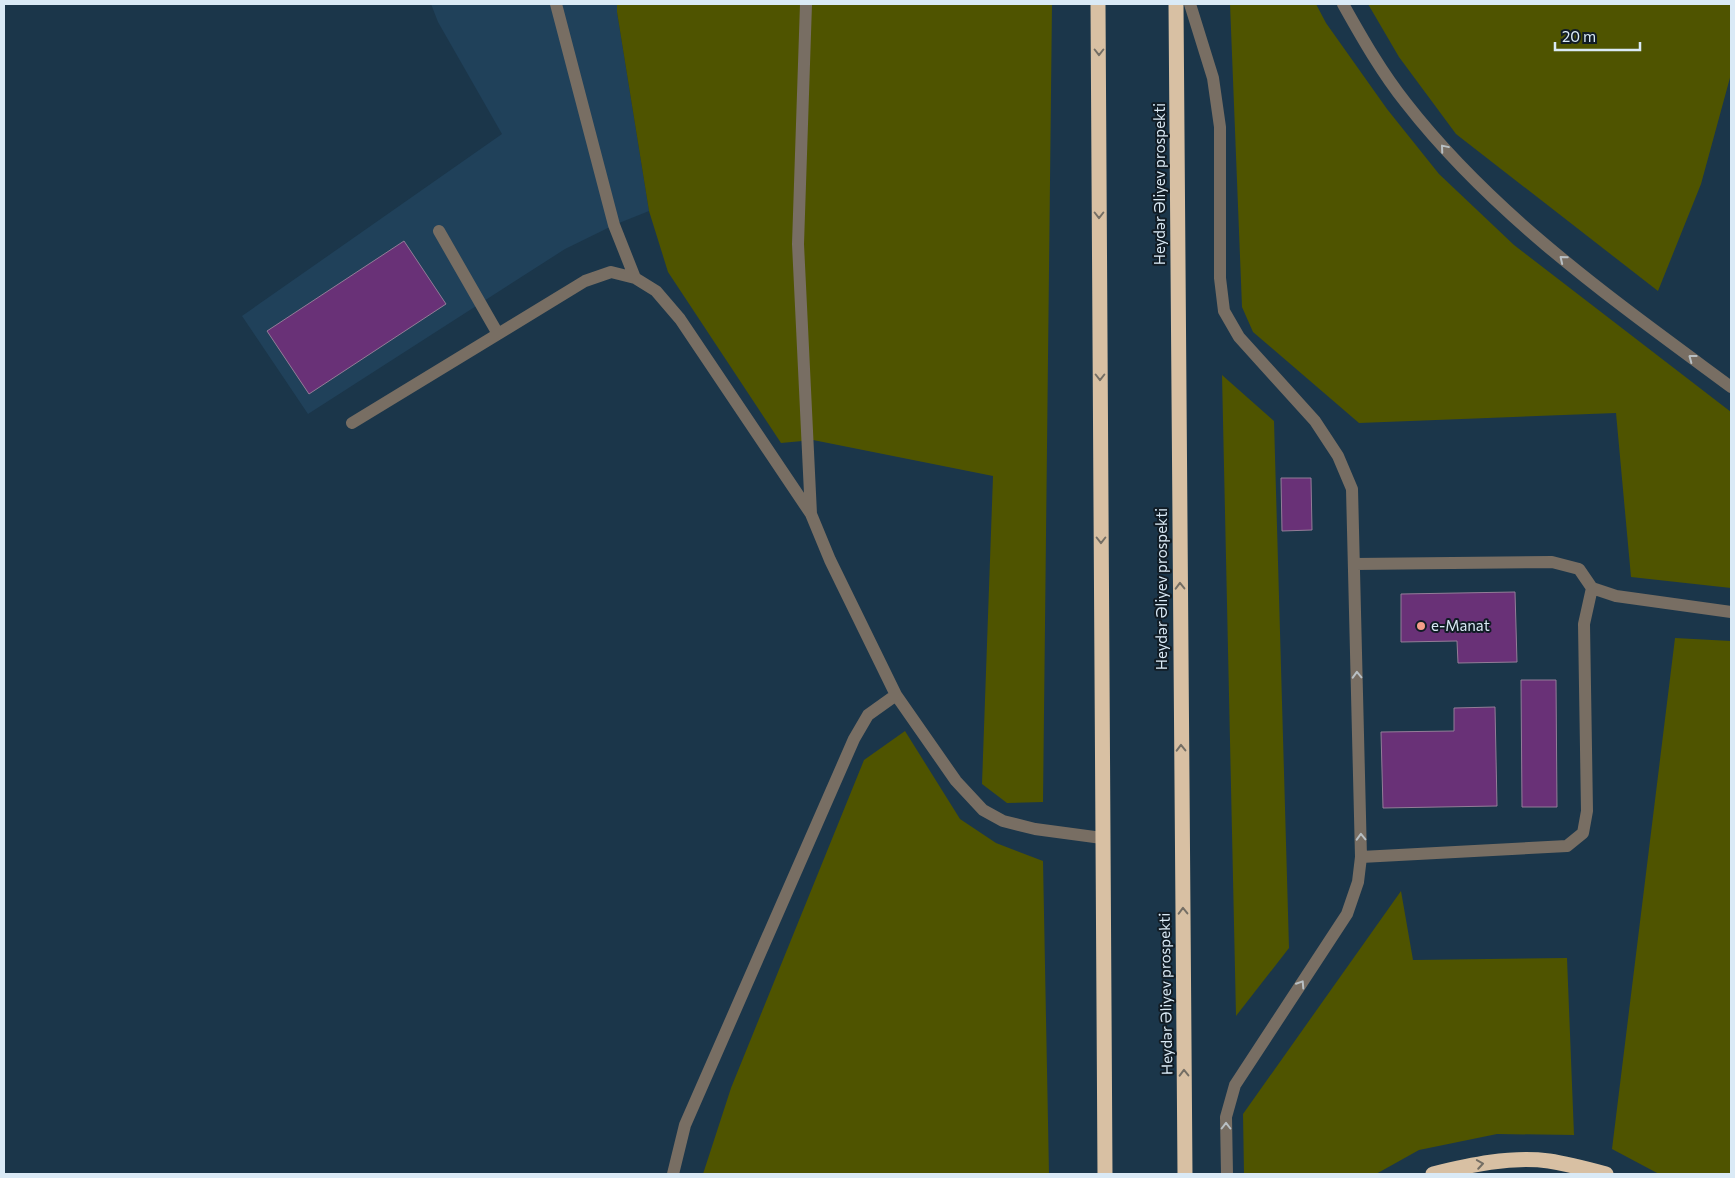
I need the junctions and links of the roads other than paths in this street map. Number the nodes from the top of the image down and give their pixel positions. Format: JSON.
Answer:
{"nodes":[{"id":1,"x":556,"y":4,"type":"edge"},
{"id":2,"x":806,"y":4,"type":"edge"},
{"id":3,"x":1098,"y":4,"type":"edge"},
{"id":4,"x":1176,"y":4,"type":"edge"},
{"id":5,"x":1190,"y":4,"type":"edge"},
{"id":6,"x":1343,"y":4,"type":"edge"},
{"id":7,"x":439,"y":231,"type":"dead end"},
{"id":8,"x":635,"y":278,"type":"junction"},
{"id":9,"x":498,"y":334,"type":"junction"},
{"id":10,"x":1731,"y":387,"type":"edge"},
{"id":11,"x":352,"y":423,"type":"dead end"},
{"id":12,"x":811,"y":514,"type":"junction"},
{"id":13,"x":1354,"y":564,"type":"junction"},
{"id":14,"x":1592,"y":588,"type":"junction"},
{"id":15,"x":1731,"y":612,"type":"edge"},
{"id":16,"x":896,"y":695,"type":"junction"},
{"id":17,"x":1102,"y":838,"type":"junction"},
{"id":18,"x":1361,"y":857,"type":"junction"},
{"id":19,"x":673,"y":1174,"type":"edge"},
{"id":20,"x":1105,"y":1174,"type":"edge"},
{"id":21,"x":1185,"y":1174,"type":"edge"},
{"id":22,"x":1227,"y":1174,"type":"edge"},
{"id":23,"x":1433,"y":1174,"type":"edge"},
{"id":24,"x":1606,"y":1174,"type":"edge"}],
"edges":[{"from":1,"to":8,"type":"street"},
{"from":2,"to":12,"type":"street"},
{"from":3,"to":17,"type":"highway","one_way":true},
{"from":21,"to":4,"type":"highway","name":"Heydər Əliyev prospekti","one_way":true},
{"from":5,"to":13,"type":"street"},
{"from":10,"to":6,"type":"street","one_way":true},
{"from":7,"to":9,"type":"street"},
{"from":8,"to":9,"type":"street"},
{"from":8,"to":12,"type":"street"},
{"from":9,"to":11,"type":"street"},
{"from":12,"to":16,"type":"street"},
{"from":13,"to":14,"type":"street"},
{"from":18,"to":13,"type":"street","one_way":true},
{"from":14,"to":15,"type":"street"},
{"from":14,"to":18,"type":"street"},
{"from":16,"to":17,"type":"street"},
{"from":16,"to":19,"type":"street"},
{"from":17,"to":20,"type":"highway"},
{"from":22,"to":18,"type":"street","one_way":true},
{"from":23,"to":24,"type":"highway","one_way":true}]}
